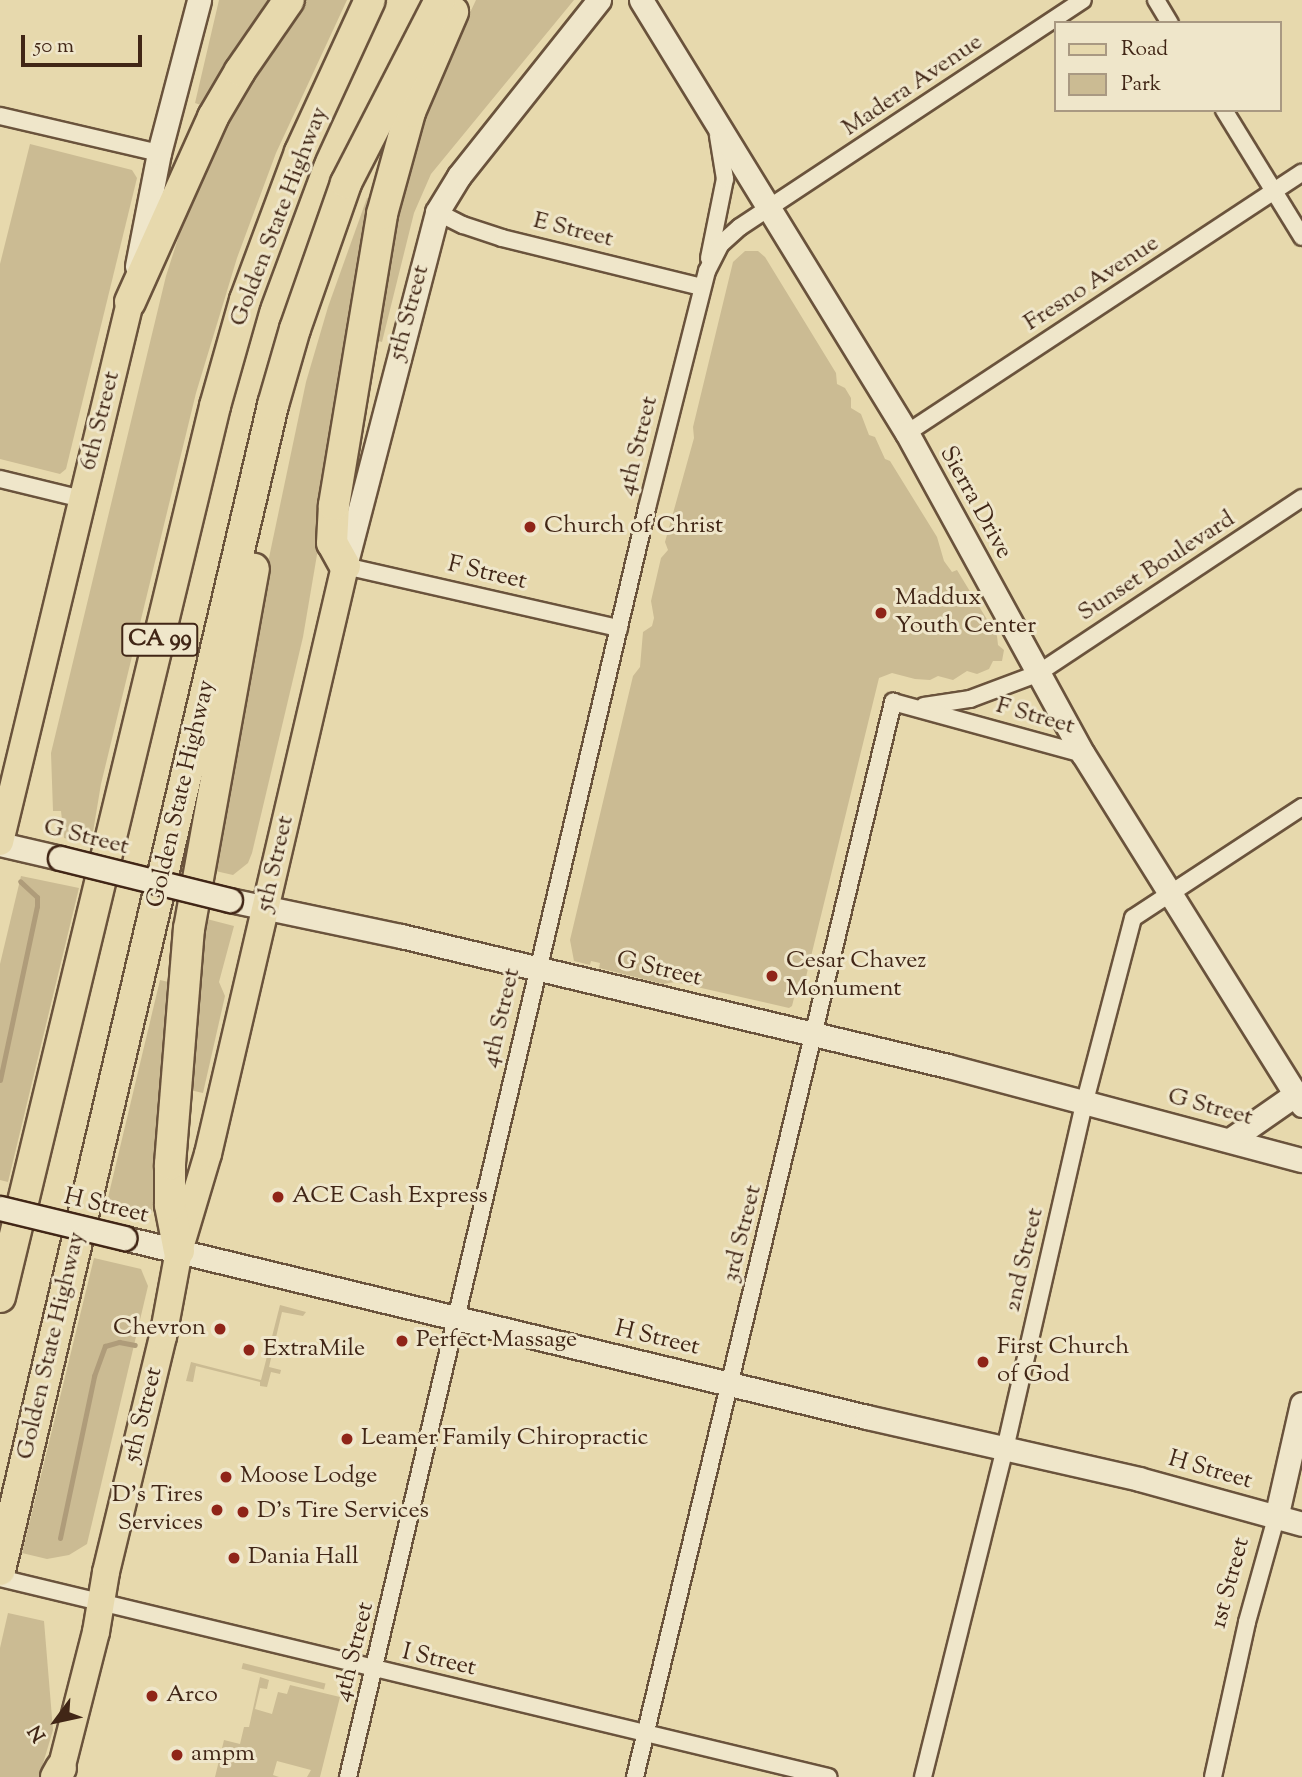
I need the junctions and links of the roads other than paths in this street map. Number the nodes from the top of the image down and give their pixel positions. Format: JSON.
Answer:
{"nodes":[{"id":1,"x":199,"y":0,"type":"edge"},
{"id":2,"x":289,"y":0,"type":"edge"},
{"id":3,"x":370,"y":0,"type":"edge"},
{"id":4,"x":440,"y":0,"type":"edge"},
{"id":5,"x":459,"y":0,"type":"edge"},
{"id":6,"x":599,"y":0,"type":"edge"},
{"id":7,"x":642,"y":0,"type":"edge"},
{"id":8,"x":1083,"y":0,"type":"edge"},
{"id":9,"x":1156,"y":0,"type":"edge"},
{"id":10,"x":1169,"y":21,"type":"edge"},
{"id":11,"x":1225,"y":112,"type":"edge"},
{"id":12,"x":0,"y":116,"type":"edge"},
{"id":13,"x":713,"y":119,"type":"junction"},
{"id":14,"x":159,"y":153,"type":"junction"},
{"id":15,"x":1302,"y":173,"type":"edge"},
{"id":16,"x":1274,"y":191,"type":"junction"},
{"id":17,"x":768,"y":210,"type":"junction"},
{"id":18,"x":437,"y":212,"type":"junction"},
{"id":19,"x":1302,"y":237,"type":"edge"},
{"id":20,"x":705,"y":279,"type":"junction"},
{"id":21,"x":130,"y":302,"type":"junction"},
{"id":22,"x":273,"y":405,"type":"junction"},
{"id":23,"x":906,"y":433,"type":"junction"},
{"id":24,"x":0,"y":479,"type":"edge"},
{"id":25,"x":1302,"y":498,"type":"edge"},
{"id":26,"x":82,"y":499,"type":"junction"},
{"id":27,"x":345,"y":566,"type":"junction"},
{"id":28,"x":619,"y":628,"type":"junction"},
{"id":29,"x":1037,"y":674,"type":"junction"},
{"id":30,"x":893,"y":702,"type":"joint"},
{"id":31,"x":914,"y":707,"type":"junction"},
{"id":32,"x":1083,"y":754,"type":"junction"},
{"id":33,"x":1302,"y":807,"type":"edge"},
{"id":34,"x":0,"y":843,"type":"edge"},
{"id":35,"x":1169,"y":893,"type":"junction"},
{"id":36,"x":266,"y":909,"type":"junction"},
{"id":37,"x":537,"y":968,"type":"junction"},
{"id":38,"x":815,"y":1034,"type":"junction"},
{"id":39,"x":1300,"y":1096,"type":"edge"},
{"id":40,"x":1085,"y":1101,"type":"junction"},
{"id":41,"x":1230,"y":1140,"type":"junction"},
{"id":42,"x":1302,"y":1160,"type":"edge"},
{"id":43,"x":0,"y":1208,"type":"edge"},
{"id":44,"x":179,"y":1251,"type":"junction"},
{"id":45,"x":0,"y":1297,"type":"edge"},
{"id":46,"x":457,"y":1317,"type":"junction"},
{"id":47,"x":731,"y":1383,"type":"junction"},
{"id":48,"x":1302,"y":1404,"type":"edge"},
{"id":49,"x":1005,"y":1449,"type":"junction"},
{"id":50,"x":1276,"y":1517,"type":"junction"},
{"id":51,"x":1302,"y":1524,"type":"edge"},
{"id":52,"x":0,"y":1570,"type":"edge"},
{"id":53,"x":0,"y":1578,"type":"edge"},
{"id":54,"x":100,"y":1603,"type":"junction"},
{"id":55,"x":375,"y":1670,"type":"junction"},
{"id":56,"x":647,"y":1733,"type":"junction"},
{"id":57,"x":59,"y":1774,"type":"edge"},
{"id":58,"x":348,"y":1777,"type":"edge"},
{"id":59,"x":635,"y":1777,"type":"edge"},
{"id":60,"x":828,"y":1777,"type":"edge"},
{"id":61,"x":923,"y":1777,"type":"edge"},
{"id":62,"x":1213,"y":1777,"type":"edge"}],
"edges":[{"from":1,"to":14,"type":"main road","name":"6th Street"},
{"from":2,"to":21,"type":"highway"},
{"from":3,"to":45,"type":"highway","name":"Golden State Highway","number":"CA 99"},
{"from":4,"to":22,"type":"highway","name":"Golden State Highway","number":"CA 99"},
{"from":5,"to":27,"type":"highway"},
{"from":6,"to":18,"type":"main road","name":"5th Street"},
{"from":7,"to":13,"type":"main road","name":"Sierra Drive"},
{"from":8,"to":17,"type":"street","name":"Madera Avenue"},
{"from":9,"to":10,"type":"street"},
{"from":11,"to":16,"type":"street"},
{"from":12,"to":14,"type":"street"},
{"from":13,"to":17,"type":"main road","name":"Sierra Drive"},
{"from":13,"to":20,"type":"street","name":"4th Street"},
{"from":14,"to":21,"type":"main road","name":"6th Street"},
{"from":15,"to":16,"type":"street","name":"Fresno Avenue"},
{"from":16,"to":19,"type":"street"},
{"from":16,"to":23,"type":"street","name":"Fresno Avenue"},
{"from":17,"to":20,"type":"street","name":"4th Street"},
{"from":17,"to":23,"type":"main road","name":"Sierra Drive"},
{"from":18,"to":20,"type":"street","name":"E Street"},
{"from":18,"to":27,"type":"main road","name":"5th Street"},
{"from":20,"to":28,"type":"street","name":"4th Street"},
{"from":21,"to":26,"type":"main road","name":"6th Street"},
{"from":22,"to":44,"type":"highway"},
{"from":22,"to":52,"type":"highway","name":"Golden State Highway","number":"CA 99"},
{"from":23,"to":29,"type":"main road","name":"Sierra Drive"},
{"from":24,"to":26,"type":"street"},
{"from":25,"to":29,"type":"street","name":"Sunset Boulevard"},
{"from":26,"to":34,"type":"main road","name":"6th Street"},
{"from":27,"to":28,"type":"street","name":"F Street"},
{"from":27,"to":36,"type":"main road","name":"5th Street"},
{"from":28,"to":37,"type":"street","name":"4th Street"},
{"from":29,"to":31,"type":"street"},
{"from":29,"to":32,"type":"main road","name":"Sierra Drive"},
{"from":30,"to":31,"type":"street","name":"F Street"},
{"from":30,"to":38,"type":"street","name":"3rd Street"},
{"from":31,"to":32,"type":"street","name":"F Street"},
{"from":32,"to":35,"type":"main road","name":"Sierra Drive"},
{"from":33,"to":35,"type":"street","name":"2nd Street"},
{"from":34,"to":36,"type":"main road","name":"G Street","bridge":true},
{"from":35,"to":39,"type":"main road","name":"Sierra Drive"},
{"from":35,"to":40,"type":"street","name":"2nd Street"},
{"from":36,"to":37,"type":"main road","name":"G Street"},
{"from":36,"to":44,"type":"main road","name":"5th Street"},
{"from":37,"to":38,"type":"main road","name":"G Street"},
{"from":37,"to":46,"type":"street","name":"4th Street"},
{"from":38,"to":40,"type":"main road","name":"G Street"},
{"from":38,"to":47,"type":"street","name":"3rd Street"},
{"from":39,"to":41,"type":"main road"},
{"from":40,"to":41,"type":"main road","name":"G Street"},
{"from":40,"to":49,"type":"street","name":"2nd Street"},
{"from":41,"to":42,"type":"main road","name":"G Street"},
{"from":43,"to":44,"type":"main road","name":"H Street","bridge":true},
{"from":44,"to":46,"type":"main road","name":"H Street"},
{"from":44,"to":54,"type":"main road","name":"5th Street"},
{"from":46,"to":47,"type":"main road","name":"H Street"},
{"from":46,"to":55,"type":"street","name":"4th Street"},
{"from":47,"to":49,"type":"main road","name":"H Street"},
{"from":47,"to":56,"type":"street","name":"3rd Street"},
{"from":48,"to":50,"type":"main road","name":"1st Street"},
{"from":49,"to":50,"type":"main road","name":"H Street"},
{"from":49,"to":61,"type":"street","name":"2nd Street"},
{"from":50,"to":51,"type":"main road","name":"H Street"},
{"from":50,"to":62,"type":"street","name":"1st Street"},
{"from":53,"to":54,"type":"street","name":"I Street"},
{"from":54,"to":55,"type":"street","name":"I Street"},
{"from":54,"to":57,"type":"main road","name":"5th Street"},
{"from":55,"to":56,"type":"street","name":"I Street"},
{"from":55,"to":58,"type":"street","name":"4th Street"},
{"from":56,"to":59,"type":"street","name":"3rd Street"},
{"from":56,"to":60,"type":"street","name":"I Street"}]}
